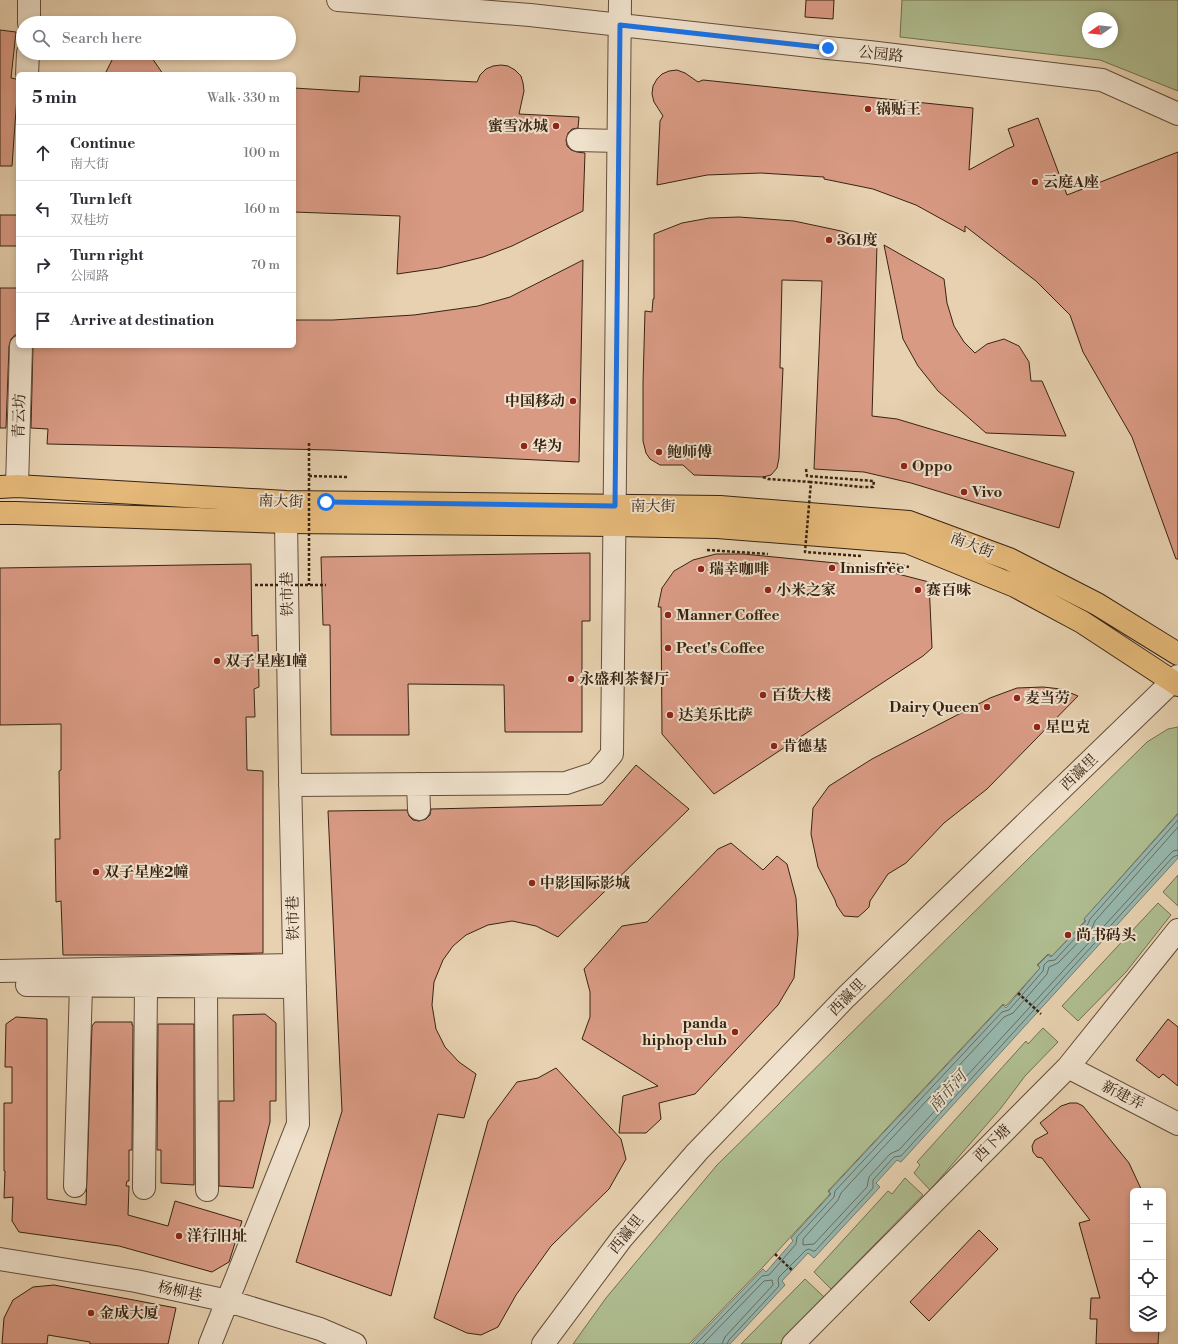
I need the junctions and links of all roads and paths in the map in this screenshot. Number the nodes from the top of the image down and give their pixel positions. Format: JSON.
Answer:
{"nodes":[{"id":1,"x":29,"y":0,"type":"edge"},
{"id":2,"x":338,"y":0,"type":"edge"},
{"id":3,"x":620,"y":0,"type":"edge"},
{"id":4,"x":29,"y":16,"type":"edge"},
{"id":5,"x":620,"y":25,"type":"junction"},
{"id":6,"x":28,"y":60,"type":"edge"},
{"id":7,"x":28,"y":72,"type":"edge"},
{"id":8,"x":1178,"y":114,"type":"edge"},
{"id":9,"x":578,"y":140,"type":"dead end"},
{"id":10,"x":618,"y":141,"type":"junction"},
{"id":11,"x":21,"y":348,"type":"edge"},
{"id":12,"x":309,"y":443,"type":"dead end"},
{"id":13,"x":806,"y":469,"type":"dead end"},
{"id":14,"x":309,"y":476,"type":"junction"},
{"id":15,"x":347,"y":477,"type":"dead end"},
{"id":16,"x":764,"y":477,"type":"dead end"},
{"id":17,"x":811,"y":482,"type":"junction"},
{"id":18,"x":9,"y":486,"type":"edge"},
{"id":19,"x":0,"y":513,"type":"edge"},
{"id":20,"x":615,"y":516,"type":"junction"},
{"id":21,"x":286,"y":522,"type":"junction"},
{"id":22,"x":707,"y":550,"type":"dead end"},
{"id":23,"x":768,"y":554,"type":"dead end"},
{"id":24,"x":861,"y":556,"type":"dead end"},
{"id":25,"x":884,"y":563,"type":"dead end"},
{"id":26,"x":913,"y":568,"type":"dead end"},
{"id":27,"x":255,"y":585,"type":"dead end"},
{"id":28,"x":310,"y":585,"type":"junction"},
{"id":29,"x":326,"y":585,"type":"dead end"},
{"id":30,"x":1178,"y":654,"type":"edge"},
{"id":31,"x":1176,"y":681,"type":"edge"},
{"id":32,"x":418,"y":784,"type":"junction"},
{"id":33,"x":290,"y":785,"type":"junction"},
{"id":34,"x":419,"y":809,"type":"dead end"},
{"id":35,"x":1178,"y":930,"type":"edge"},
{"id":36,"x":294,"y":965,"type":"junction"},
{"id":37,"x":0,"y":971,"type":"edge"},
{"id":38,"x":27,"y":985,"type":"dead end"},
{"id":39,"x":81,"y":986,"type":"junction"},
{"id":40,"x":146,"y":986,"type":"junction"},
{"id":41,"x":206,"y":987,"type":"junction"},
{"id":42,"x":295,"y":987,"type":"junction"},
{"id":43,"x":1018,"y":993,"type":"dead end"},
{"id":44,"x":1042,"y":1014,"type":"dead end"},
{"id":45,"x":1068,"y":1067,"type":"junction"},
{"id":46,"x":1178,"y":1124,"type":"edge"},
{"id":47,"x":75,"y":1186,"type":"dead end"},
{"id":48,"x":144,"y":1188,"type":"dead end"},
{"id":49,"x":207,"y":1190,"type":"dead end"},
{"id":50,"x":775,"y":1254,"type":"dead end"},
{"id":51,"x":0,"y":1259,"type":"edge"},
{"id":52,"x":793,"y":1271,"type":"dead end"},
{"id":53,"x":228,"y":1301,"type":"junction"},
{"id":54,"x":210,"y":1344,"type":"edge"},
{"id":55,"x":355,"y":1344,"type":"edge"},
{"id":56,"x":543,"y":1344,"type":"edge"},
{"id":57,"x":792,"y":1344,"type":"edge"}],
"edges":[{"from":1,"to":4,"type":"street"},
{"from":2,"to":5,"type":"street","name":"公园路"},
{"from":3,"to":5,"type":"street"},
{"from":5,"to":8,"type":"street","name":"公园路"},
{"from":5,"to":10,"type":"street"},
{"from":6,"to":7,"type":"street"},
{"from":9,"to":10,"type":"street"},
{"from":10,"to":20,"type":"street"},
{"from":11,"to":18,"type":"street","name":"青云坊"},
{"from":12,"to":14,"type":"path","bridge":true},
{"from":13,"to":17,"type":"path","bridge":true},
{"from":14,"to":15,"type":"path"},
{"from":14,"to":28,"type":"path","bridge":true},
{"from":16,"to":17,"type":"path"},
{"from":17,"to":24,"type":"path","bridge":true},
{"from":18,"to":20,"type":"main road","name":"南大街"},
{"from":19,"to":21,"type":"main road","name":"南大街"},
{"from":20,"to":21,"type":"main road","name":"南大街"},
{"from":20,"to":30,"type":"main road","name":"南大街"},
{"from":20,"to":31,"type":"main road","name":"南大街"},
{"from":20,"to":32,"type":"street"},
{"from":21,"to":33,"type":"street","name":"铁市巷"},
{"from":22,"to":23,"type":"path"},
{"from":25,"to":26,"type":"path"},
{"from":27,"to":28,"type":"path","bridge":true},
{"from":28,"to":29,"type":"path","bridge":true},
{"from":31,"to":56,"type":"street","name":"西瀛里"},
{"from":32,"to":33,"type":"street"},
{"from":32,"to":34,"type":"street"},
{"from":33,"to":36,"type":"street","name":"铁市巷"},
{"from":35,"to":45,"type":"street","name":"西下塘"},
{"from":36,"to":37,"type":"street"},
{"from":36,"to":42,"type":"street","name":"铁市巷"},
{"from":38,"to":39,"type":"street"},
{"from":39,"to":40,"type":"street"},
{"from":39,"to":47,"type":"street"},
{"from":40,"to":41,"type":"street"},
{"from":40,"to":48,"type":"street"},
{"from":41,"to":42,"type":"street"},
{"from":41,"to":49,"type":"street"},
{"from":42,"to":53,"type":"street","name":"铁市巷"},
{"from":43,"to":44,"type":"path"},
{"from":45,"to":46,"type":"street","name":"新建弄"},
{"from":45,"to":57,"type":"street","name":"西下塘"},
{"from":50,"to":52,"type":"path"},
{"from":51,"to":53,"type":"street","name":"杨柳巷"},
{"from":53,"to":54,"type":"street","name":"铁市巷"},
{"from":53,"to":55,"type":"street","name":"杨柳巷"}]}
